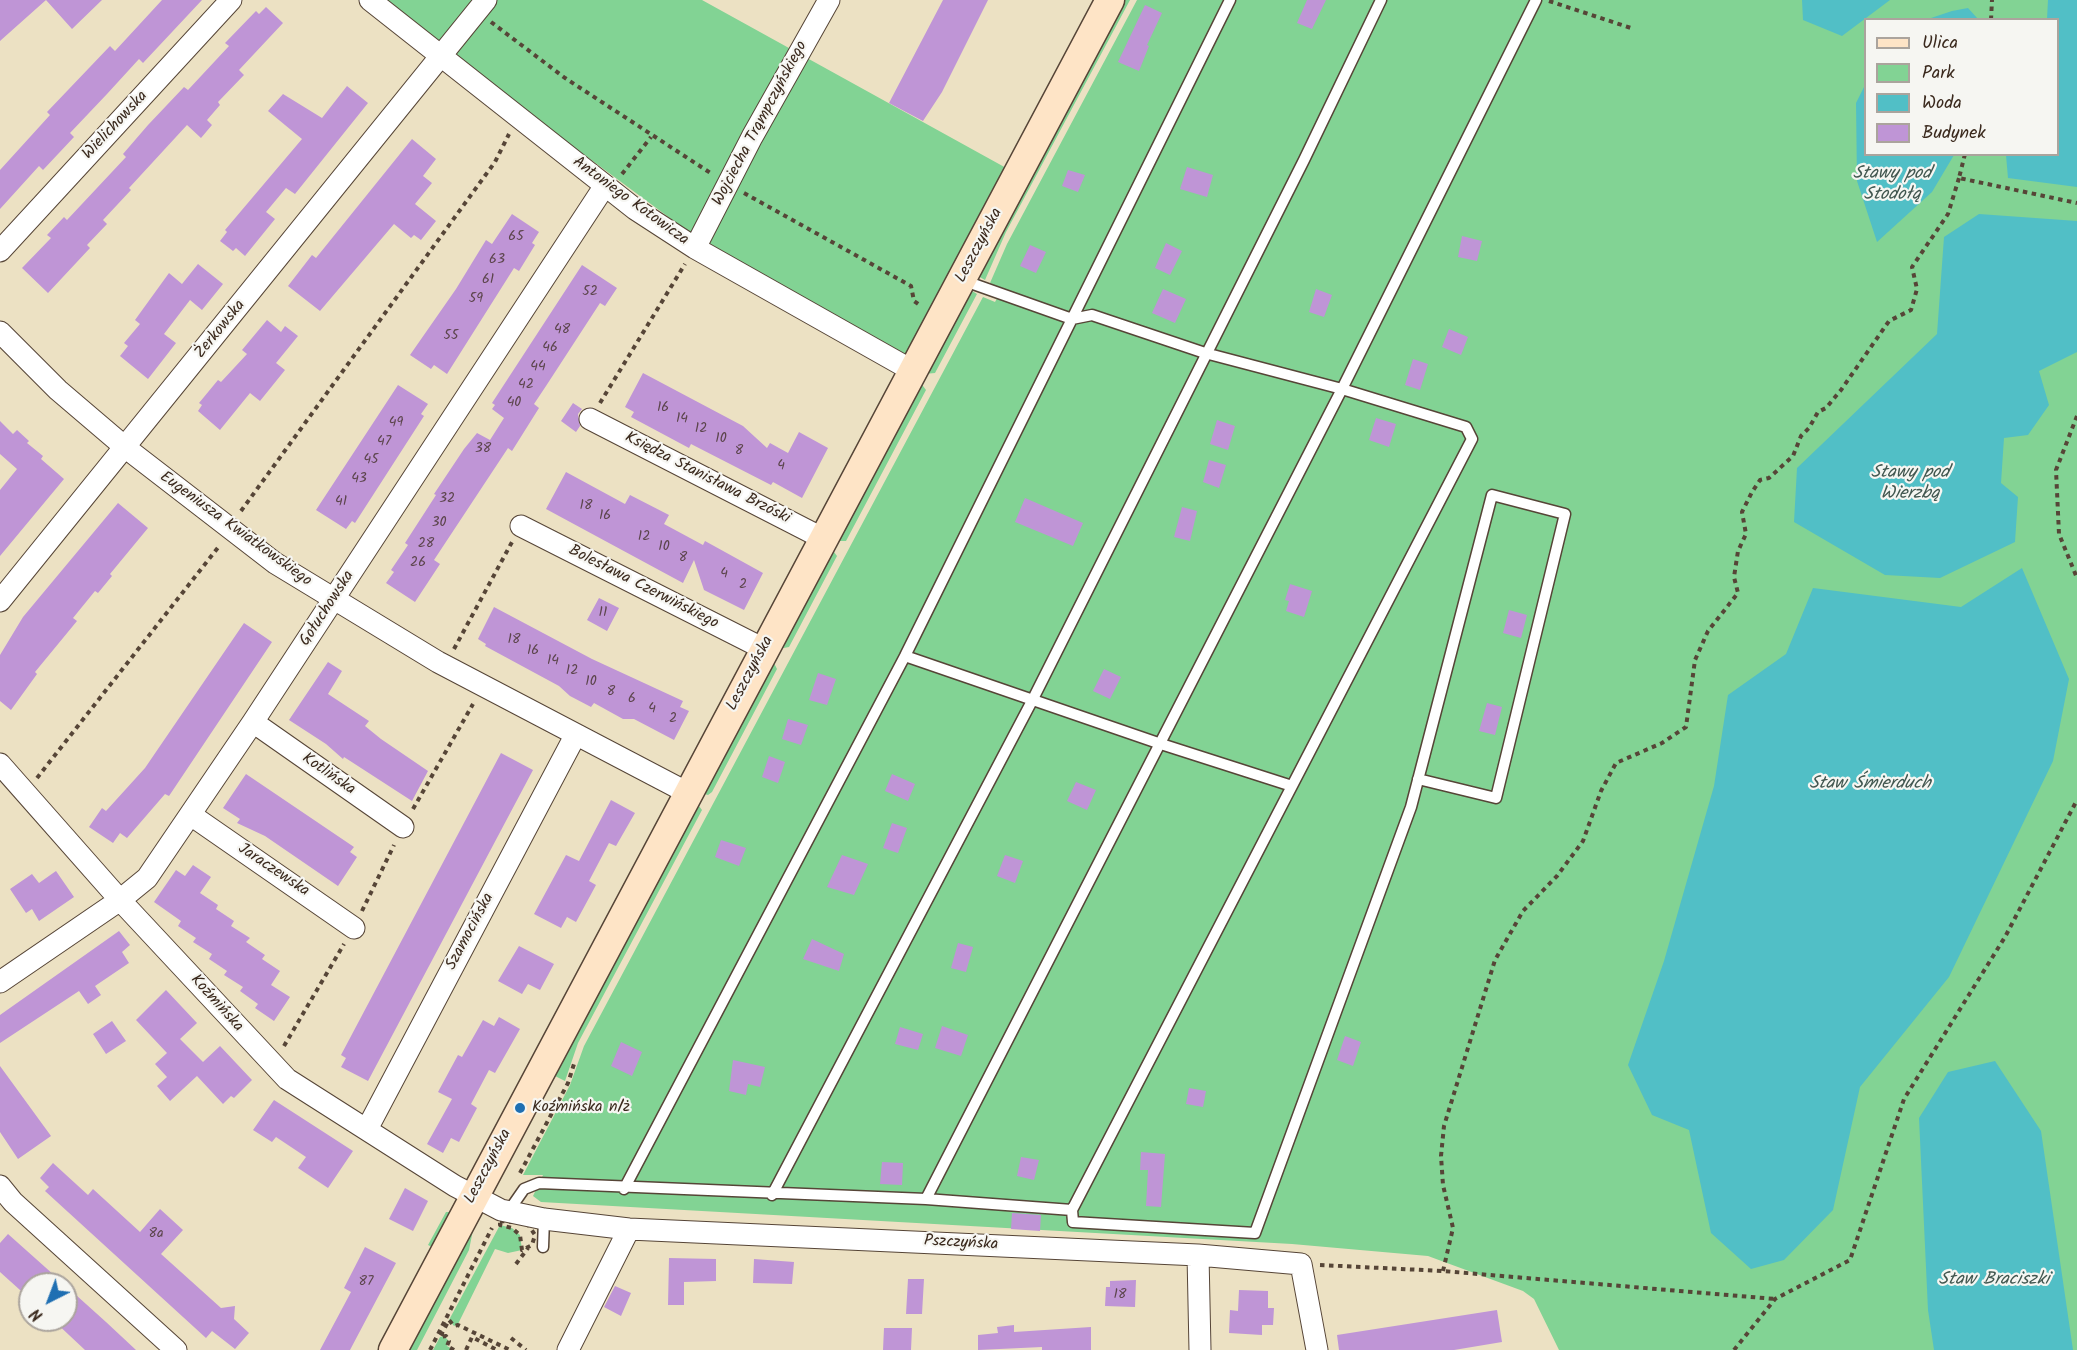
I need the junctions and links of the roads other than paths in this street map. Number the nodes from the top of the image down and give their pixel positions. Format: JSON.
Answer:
{"nodes":[{"id":1,"x":231,"y":0,"type":"edge"},
{"id":2,"x":370,"y":0,"type":"edge"},
{"id":3,"x":829,"y":0,"type":"edge"},
{"id":4,"x":1110,"y":0,"type":"edge"},
{"id":5,"x":1230,"y":0,"type":"edge"},
{"id":6,"x":1381,"y":0,"type":"edge"},
{"id":7,"x":1536,"y":0,"type":"edge"},
{"id":8,"x":482,"y":6,"type":"edge"},
{"id":9,"x":441,"y":58,"type":"junction"},
{"id":10,"x":607,"y":189,"type":"junction"},
{"id":11,"x":695,"y":248,"type":"junction"},
{"id":12,"x":0,"y":250,"type":"edge"},
{"id":13,"x":962,"y":280,"type":"junction"},
{"id":14,"x":1072,"y":319,"type":"junction"},
{"id":15,"x":0,"y":332,"type":"edge"},
{"id":16,"x":1205,"y":353,"type":"junction"},
{"id":17,"x":913,"y":371,"type":"junction"},
{"id":18,"x":1342,"y":389,"type":"junction"},
{"id":19,"x":590,"y":419,"type":"road end"},
{"id":20,"x":126,"y":448,"type":"junction"},
{"id":21,"x":521,"y":526,"type":"road end"},
{"id":22,"x":824,"y":539,"type":"junction"},
{"id":23,"x":333,"y":599,"type":"junction"},
{"id":24,"x":0,"y":601,"type":"edge"},
{"id":25,"x":764,"y":649,"type":"junction"},
{"id":26,"x":905,"y":656,"type":"junction"},
{"id":27,"x":1033,"y":699,"type":"junction"},
{"id":28,"x":253,"y":722,"type":"junction"},
{"id":29,"x":575,"y":736,"type":"junction"},
{"id":30,"x":1161,"y":744,"type":"junction"},
{"id":31,"x":0,"y":764,"type":"edge"},
{"id":32,"x":1418,"y":779,"type":"junction"},
{"id":33,"x":1292,"y":786,"type":"junction"},
{"id":34,"x":688,"y":793,"type":"junction"},
{"id":35,"x":191,"y":815,"type":"junction"},
{"id":36,"x":403,"y":828,"type":"road end"},
{"id":37,"x":120,"y":900,"type":"junction"},
{"id":38,"x":354,"y":928,"type":"road end"},
{"id":39,"x":0,"y":982,"type":"edge"},
{"id":40,"x":367,"y":1129,"type":"junction"},
{"id":41,"x":0,"y":1185,"type":"edge"},
{"id":42,"x":624,"y":1189,"type":"junction"},
{"id":43,"x":772,"y":1195,"type":"junction"},
{"id":44,"x":474,"y":1196,"type":"junction"},
{"id":45,"x":926,"y":1199,"type":"junction"},
{"id":46,"x":1072,"y":1210,"type":"junction"},
{"id":47,"x":508,"y":1213,"type":"junction"},
{"id":48,"x":544,"y":1219,"type":"junction"},
{"id":49,"x":629,"y":1229,"type":"junction"},
{"id":50,"x":543,"y":1247,"type":"dead end"},
{"id":51,"x":1198,"y":1255,"type":"junction"},
{"id":52,"x":176,"y":1350,"type":"edge"},
{"id":53,"x":393,"y":1350,"type":"edge"},
{"id":54,"x":568,"y":1350,"type":"edge"},
{"id":55,"x":1200,"y":1350,"type":"edge"},
{"id":56,"x":1317,"y":1350,"type":"edge"}],
"edges":[{"from":1,"to":12,"type":"street","name":"Wielichowska"},
{"from":2,"to":9,"type":"street","name":"Antoniego Kotowicza"},
{"from":3,"to":11,"type":"street","name":"Wojciecha Trąmpczyńskiego"},
{"from":4,"to":13,"type":"street","name":"Leszczyńska"},
{"from":5,"to":14,"type":"lane"},
{"from":6,"to":16,"type":"lane"},
{"from":7,"to":18,"type":"lane"},
{"from":8,"to":9,"type":"street","name":"Żerkowska"},
{"from":9,"to":10,"type":"street","name":"Antoniego Kotowicza"},
{"from":9,"to":20,"type":"street","name":"Żerkowska"},
{"from":10,"to":11,"type":"street","name":"Antoniego Kotowicza"},
{"from":10,"to":23,"type":"street","name":"Gołuchowska"},
{"from":11,"to":17,"type":"street","name":"Antoniego Kotowicza"},
{"from":13,"to":14,"type":"lane"},
{"from":13,"to":17,"type":"street","name":"Leszczyńska"},
{"from":14,"to":16,"type":"lane"},
{"from":14,"to":26,"type":"lane"},
{"from":15,"to":20,"type":"street","name":"Eugeniusza Kwiatkowskiego"},
{"from":16,"to":18,"type":"lane"},
{"from":16,"to":27,"type":"lane"},
{"from":17,"to":22,"type":"street","name":"Leszczyńska"},
{"from":18,"to":30,"type":"lane"},
{"from":18,"to":33,"type":"lane"},
{"from":19,"to":22,"type":"street","name":"Księdza Stanisława Brzóski"},
{"from":20,"to":23,"type":"street","name":"Eugeniusza Kwiatkowskiego"},
{"from":20,"to":24,"type":"street","name":"Żerkowska"},
{"from":21,"to":25,"type":"street","name":"Bolesława Czerwińskiego"},
{"from":22,"to":25,"type":"street","name":"Leszczyńska"},
{"from":23,"to":28,"type":"street","name":"Gołuchowska"},
{"from":23,"to":29,"type":"street","name":"Eugeniusza Kwiatkowskiego"},
{"from":25,"to":34,"type":"street","name":"Leszczyńska"},
{"from":26,"to":27,"type":"lane"},
{"from":26,"to":42,"type":"lane"},
{"from":27,"to":30,"type":"lane"},
{"from":27,"to":43,"type":"lane"},
{"from":28,"to":35,"type":"street","name":"Gołuchowska"},
{"from":28,"to":36,"type":"street","name":"Kotlińska"},
{"from":29,"to":34,"type":"street","name":"Eugeniusza Kwiatkowskiego"},
{"from":29,"to":40,"type":"street","name":"Szamocińska"},
{"from":30,"to":33,"type":"lane"},
{"from":30,"to":45,"type":"lane"},
{"from":31,"to":37,"type":"street","name":"Koźmińska"},
{"from":32,"to":32,"type":"lane"},
{"from":32,"to":46,"type":"lane"},
{"from":33,"to":46,"type":"lane"},
{"from":34,"to":44,"type":"street","name":"Leszczyńska"},
{"from":35,"to":37,"type":"street","name":"Gołuchowska"},
{"from":35,"to":38,"type":"street","name":"Jaraczewska"},
{"from":37,"to":39,"type":"street","name":"Gołuchowska"},
{"from":37,"to":40,"type":"street","name":"Koźmińska"},
{"from":40,"to":44,"type":"street","name":"Koźmińska"},
{"from":41,"to":52,"type":"street"},
{"from":42,"to":43,"type":"lane"},
{"from":42,"to":47,"type":"lane"},
{"from":43,"to":45,"type":"lane"},
{"from":44,"to":47,"type":"street","name":"Pszczyńska"},
{"from":44,"to":53,"type":"street","name":"Leszczyńska"},
{"from":45,"to":46,"type":"lane"},
{"from":47,"to":48,"type":"street","name":"Pszczyńska"},
{"from":48,"to":49,"type":"street","name":"Pszczyńska"},
{"from":48,"to":50,"type":"lane"},
{"from":49,"to":51,"type":"street","name":"Pszczyńska"},
{"from":49,"to":54,"type":"street"},
{"from":51,"to":55,"type":"street"},
{"from":51,"to":56,"type":"street","name":"Pszczyńska"}]}
